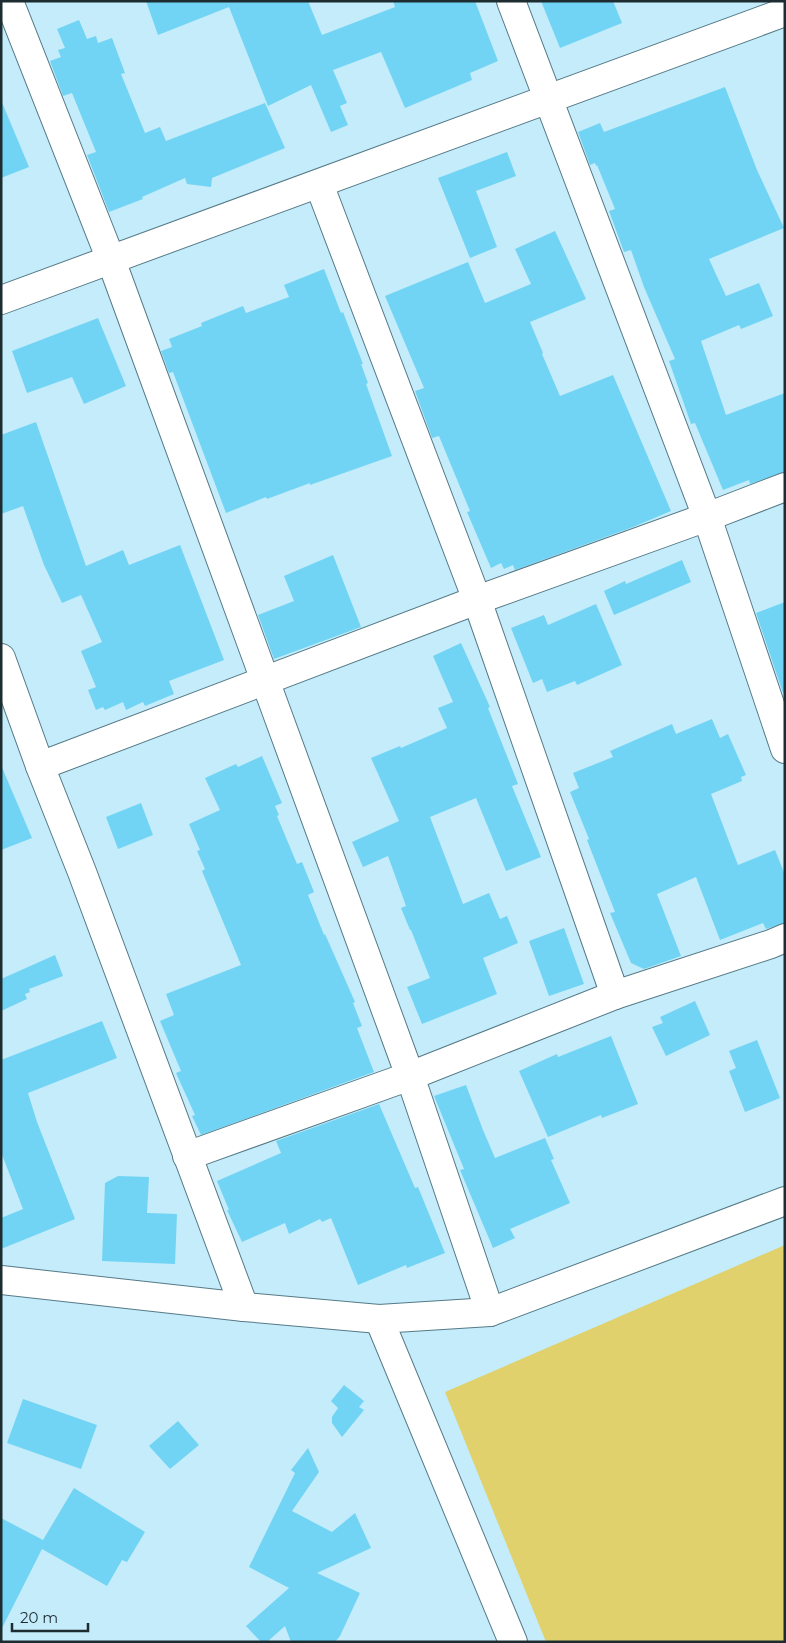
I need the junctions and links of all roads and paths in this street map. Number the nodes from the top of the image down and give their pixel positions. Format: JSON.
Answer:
{"nodes":[{"id":1,"x":9,"y":1,"type":"edge"},
{"id":2,"x":511,"y":1,"type":"edge"},
{"id":3,"x":785,"y":12,"type":"edge"},
{"id":4,"x":548,"y":99,"type":"junction"},
{"id":5,"x":319,"y":184,"type":"junction"},
{"id":6,"x":112,"y":260,"type":"junction"},
{"id":7,"x":1,"y":300,"type":"edge"},
{"id":8,"x":785,"y":487,"type":"edge"},
{"id":9,"x":707,"y":517,"type":"junction"},
{"id":10,"x":477,"y":600,"type":"junction"},
{"id":11,"x":1,"y":658,"type":"edge"},
{"id":12,"x":264,"y":681,"type":"junction"},
{"id":13,"x":785,"y":749,"type":"edge"},
{"id":14,"x":40,"y":766,"type":"junction"},
{"id":15,"x":785,"y":938,"type":"edge"},
{"id":16,"x":615,"y":995,"type":"junction"},
{"id":17,"x":410,"y":1076,"type":"junction"},
{"id":18,"x":188,"y":1156,"type":"junction"},
{"id":19,"x":785,"y":1201,"type":"edge"},
{"id":20,"x":1,"y":1280,"type":"edge"},
{"id":21,"x":244,"y":1307,"type":"junction"},
{"id":22,"x":490,"y":1312,"type":"junction"},
{"id":23,"x":379,"y":1319,"type":"junction"},
{"id":24,"x":513,"y":1642,"type":"edge"}],
"edges":[{"from":1,"to":6,"type":"street"},
{"from":2,"to":4,"type":"street"},
{"from":3,"to":4,"type":"street"},
{"from":4,"to":5,"type":"street"},
{"from":4,"to":9,"type":"street"},
{"from":5,"to":6,"type":"street"},
{"from":5,"to":10,"type":"street"},
{"from":6,"to":7,"type":"street"},
{"from":6,"to":12,"type":"street"},
{"from":8,"to":9,"type":"street"},
{"from":9,"to":10,"type":"street"},
{"from":9,"to":13,"type":"street"},
{"from":10,"to":12,"type":"street"},
{"from":10,"to":16,"type":"street"},
{"from":11,"to":14,"type":"street"},
{"from":12,"to":14,"type":"street"},
{"from":12,"to":17,"type":"street"},
{"from":14,"to":18,"type":"street"},
{"from":15,"to":16,"type":"street"},
{"from":16,"to":17,"type":"street"},
{"from":17,"to":18,"type":"street"},
{"from":17,"to":22,"type":"street"},
{"from":18,"to":21,"type":"street"},
{"from":19,"to":22,"type":"street"},
{"from":20,"to":21,"type":"street"},
{"from":21,"to":23,"type":"street"},
{"from":22,"to":23,"type":"street"},
{"from":23,"to":24,"type":"street"}]}
